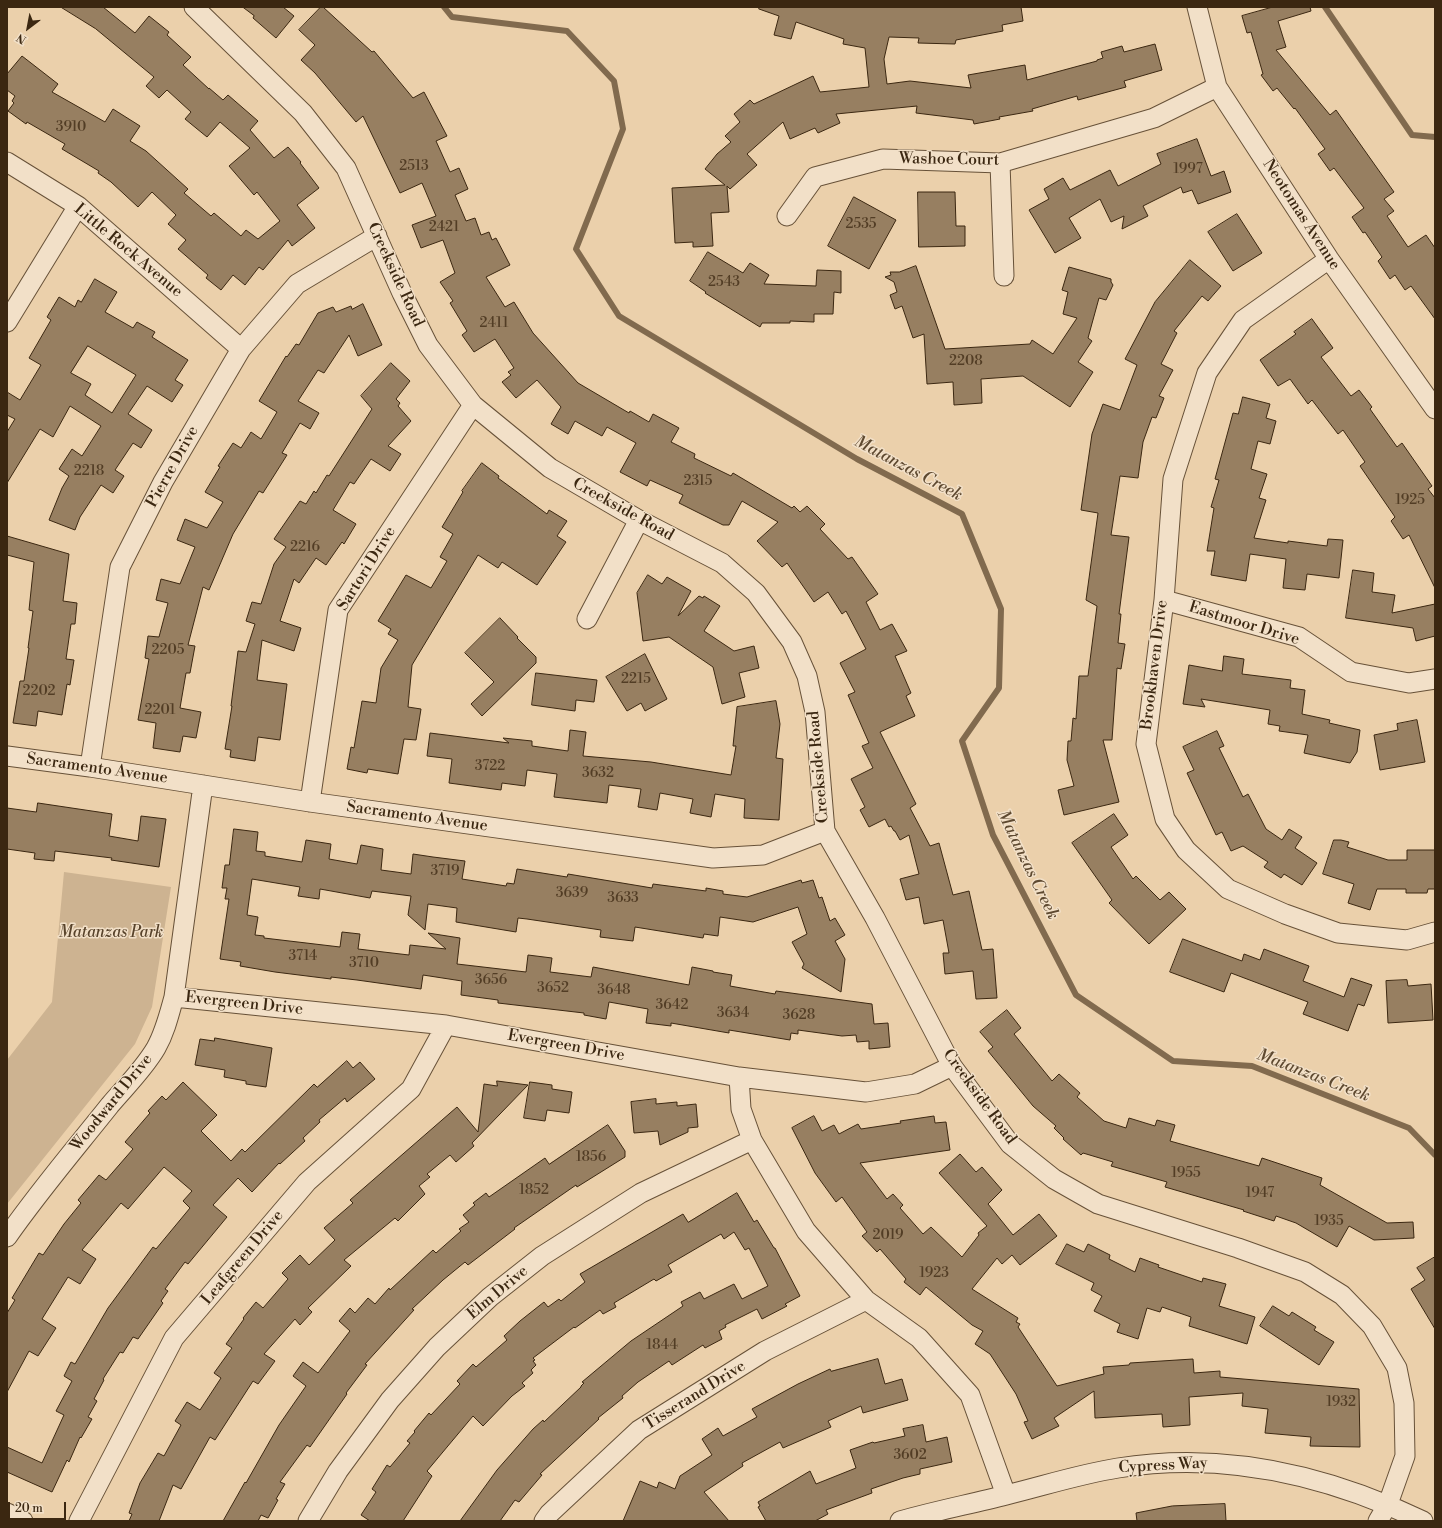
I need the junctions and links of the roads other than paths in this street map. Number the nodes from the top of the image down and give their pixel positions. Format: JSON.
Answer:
{"nodes":[{"id":1,"x":194,"y":7,"type":"edge"},
{"id":2,"x":1197,"y":7,"type":"edge"},
{"id":3,"x":1217,"y":87,"type":"junction"},
{"id":4,"x":7,"y":162,"type":"edge"},
{"id":5,"x":1000,"y":163,"type":"junction"},
{"id":6,"x":78,"y":206,"type":"junction"},
{"id":7,"x":787,"y":216,"type":"dead end"},
{"id":8,"x":377,"y":236,"type":"junction"},
{"id":9,"x":1329,"y":259,"type":"junction"},
{"id":10,"x":1004,"y":276,"type":"dead end"},
{"id":11,"x":7,"y":322,"type":"edge"},
{"id":12,"x":242,"y":349,"type":"junction"},
{"id":13,"x":473,"y":405,"type":"junction"},
{"id":14,"x":1435,"y":409,"type":"edge"},
{"id":15,"x":639,"y":520,"type":"junction"},
{"id":16,"x":1164,"y":600,"type":"junction"},
{"id":17,"x":587,"y":619,"type":"dead end"},
{"id":18,"x":1435,"y":679,"type":"edge"},
{"id":19,"x":7,"y":756,"type":"edge"},
{"id":20,"x":90,"y":767,"type":"junction"},
{"id":21,"x":203,"y":784,"type":"junction"},
{"id":22,"x":310,"y":802,"type":"junction"},
{"id":23,"x":825,"y":831,"type":"junction"},
{"id":24,"x":1435,"y":932,"type":"edge"},
{"id":25,"x":174,"y":997,"type":"junction"},
{"id":26,"x":446,"y":1025,"type":"junction"},
{"id":27,"x":952,"y":1066,"type":"junction"},
{"id":28,"x":739,"y":1077,"type":"junction"},
{"id":29,"x":752,"y":1140,"type":"junction"},
{"id":30,"x":7,"y":1237,"type":"edge"},
{"id":31,"x":866,"y":1300,"type":"junction"},
{"id":32,"x":1006,"y":1495,"type":"junction"},
{"id":33,"x":1388,"y":1504,"type":"junction"},
{"id":34,"x":7,"y":1513,"type":"edge"},
{"id":35,"x":23,"y":1521,"type":"edge"},
{"id":36,"x":80,"y":1521,"type":"edge"},
{"id":37,"x":308,"y":1521,"type":"edge"},
{"id":38,"x":544,"y":1521,"type":"edge"},
{"id":39,"x":900,"y":1521,"type":"edge"},
{"id":40,"x":1378,"y":1521,"type":"edge"},
{"id":41,"x":1423,"y":1521,"type":"edge"}],
"edges":[{"from":1,"to":8,"type":"street","name":"Creekside Road"},
{"from":2,"to":3,"type":"street","name":"Neotomas Avenue"},
{"from":3,"to":5,"type":"street","name":"Washoe Court"},
{"from":3,"to":9,"type":"street","name":"Neotomas Avenue"},
{"from":4,"to":6,"type":"street","name":"Little Rock Avenue"},
{"from":5,"to":7,"type":"street","name":"Washoe Court"},
{"from":5,"to":10,"type":"street"},
{"from":6,"to":11,"type":"street"},
{"from":6,"to":12,"type":"street","name":"Little Rock Avenue"},
{"from":8,"to":12,"type":"street","name":"Pierre Drive"},
{"from":8,"to":13,"type":"street","name":"Creekside Road"},
{"from":9,"to":14,"type":"street","name":"Neotomas Avenue"},
{"from":9,"to":16,"type":"street","name":"Brookhaven Drive"},
{"from":12,"to":20,"type":"street","name":"Pierre Drive"},
{"from":13,"to":15,"type":"street","name":"Creekside Road"},
{"from":13,"to":22,"type":"street","name":"Sartori Drive"},
{"from":15,"to":17,"type":"street"},
{"from":15,"to":23,"type":"street","name":"Creekside Road"},
{"from":16,"to":18,"type":"street","name":"Eastmoor Drive"},
{"from":16,"to":24,"type":"street","name":"Brookhaven Drive"},
{"from":19,"to":20,"type":"street","name":"Sacramento Avenue"},
{"from":20,"to":21,"type":"street","name":"Sacramento Avenue"},
{"from":21,"to":22,"type":"street","name":"Sacramento Avenue"},
{"from":21,"to":25,"type":"street","name":"Woodward Drive"},
{"from":22,"to":23,"type":"street","name":"Sacramento Avenue"},
{"from":23,"to":27,"type":"street","name":"Creekside Road"},
{"from":25,"to":26,"type":"street","name":"Evergreen Drive"},
{"from":25,"to":30,"type":"street","name":"Woodward Drive"},
{"from":26,"to":28,"type":"street","name":"Evergreen Drive"},
{"from":26,"to":36,"type":"street","name":"Leafgreen Drive"},
{"from":27,"to":28,"type":"street","name":"Evergreen Drive"},
{"from":27,"to":33,"type":"street","name":"Creekside Road"},
{"from":28,"to":29,"type":"street"},
{"from":29,"to":31,"type":"street"},
{"from":29,"to":37,"type":"street","name":"Elm Drive"},
{"from":31,"to":32,"type":"street"},
{"from":31,"to":38,"type":"street","name":"Tisserand Drive"},
{"from":32,"to":33,"type":"street","name":"Cypress Way"},
{"from":32,"to":39,"type":"street","name":"Cypress Way"},
{"from":33,"to":40,"type":"street","name":"Creekside Road"},
{"from":33,"to":41,"type":"street","name":"Cypress Way"},
{"from":34,"to":35,"type":"street"}]}
